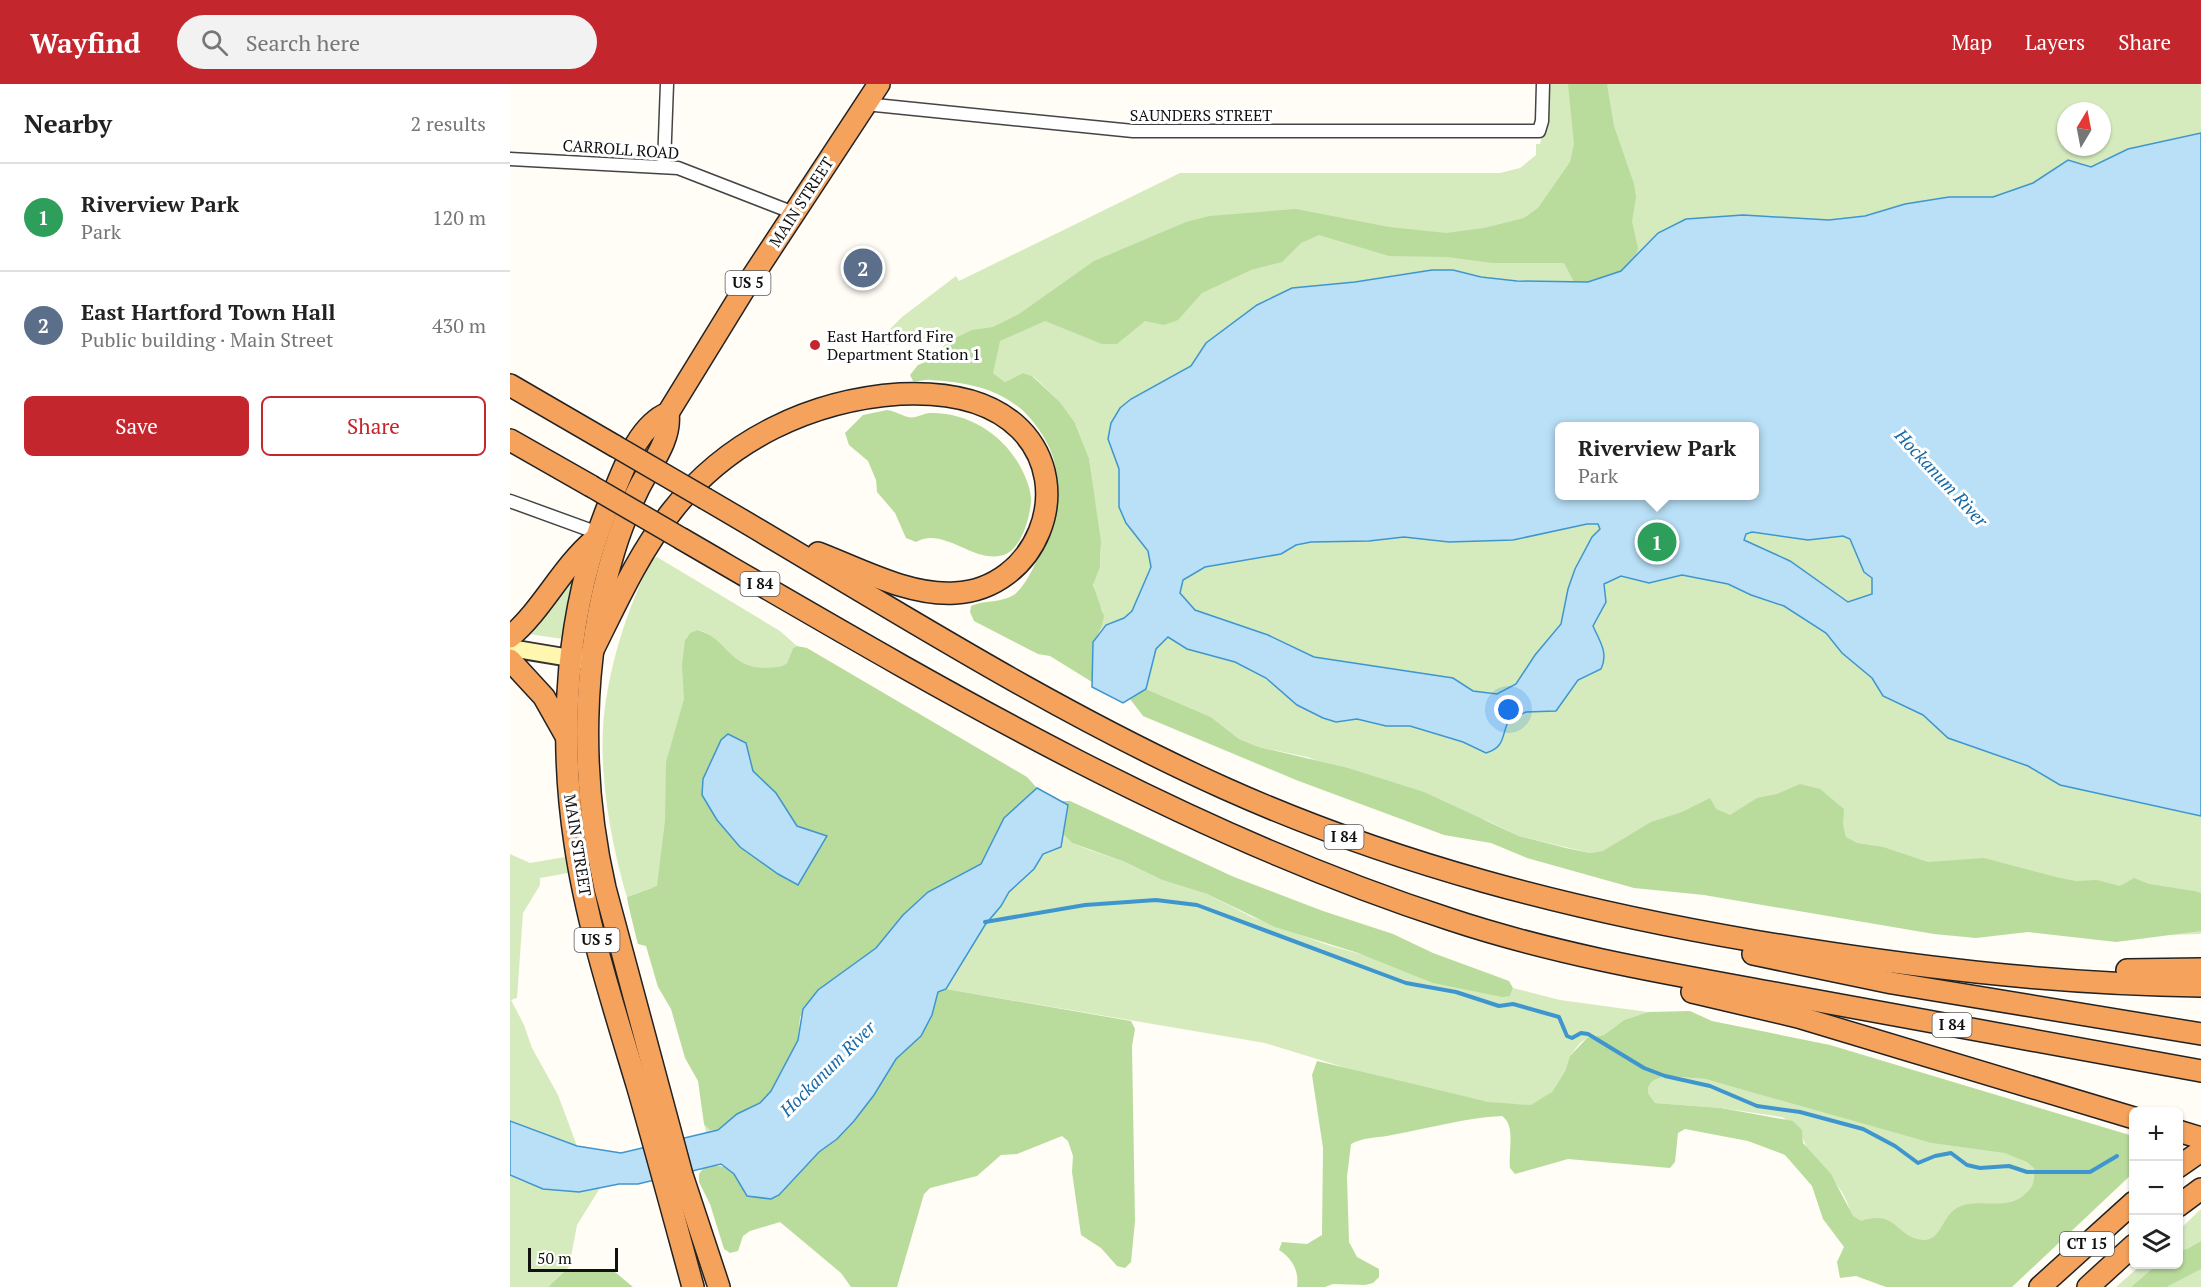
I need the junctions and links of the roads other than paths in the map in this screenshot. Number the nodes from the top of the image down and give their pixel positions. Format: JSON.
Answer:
{"nodes":[{"id":1,"x":667,"y":84,"type":"edge"},
{"id":2,"x":879,"y":84,"type":"edge"},
{"id":3,"x":1543,"y":84,"type":"edge"},
{"id":4,"x":865,"y":104,"type":"junction"},
{"id":5,"x":510,"y":159,"type":"edge"},
{"id":6,"x":664,"y":165,"type":"junction"},
{"id":7,"x":794,"y":213,"type":"junction"},
{"id":8,"x":510,"y":385,"type":"edge"},
{"id":9,"x":668,"y":413,"type":"junction"},
{"id":10,"x":510,"y":424,"type":"edge"},
{"id":11,"x":510,"y":440,"type":"edge"},
{"id":12,"x":563,"y":470,"type":"junction"},
{"id":13,"x":510,"y":501,"type":"edge"},
{"id":14,"x":761,"y":531,"type":"junction"},
{"id":15,"x":598,"y":536,"type":"junction"},
{"id":16,"x":510,"y":637,"type":"edge"},
{"id":17,"x":510,"y":648,"type":"edge"},
{"id":18,"x":585,"y":658,"type":"junction"},
{"id":19,"x":510,"y":660,"type":"edge"},
{"id":20,"x":567,"y":738,"type":"junction"},
{"id":21,"x":1592,"y":909,"type":"junction"},
{"id":22,"x":2201,"y":969,"type":"edge"},
{"id":23,"x":1990,"y":975,"type":"junction"},
{"id":24,"x":2201,"y":986,"type":"edge"},
{"id":25,"x":1702,"y":987,"type":"junction"},
{"id":26,"x":2201,"y":1034,"type":"edge"},
{"id":27,"x":2201,"y":1071,"type":"edge"},
{"id":28,"x":2129,"y":1117,"type":"edge"},
{"id":29,"x":2183,"y":1133,"type":"edge"},
{"id":30,"x":661,"y":1134,"type":"junction"},
{"id":31,"x":2201,"y":1138,"type":"edge"},
{"id":32,"x":2201,"y":1151,"type":"edge"},
{"id":33,"x":2183,"y":1164,"type":"edge"},
{"id":34,"x":673,"y":1178,"type":"junction"},
{"id":35,"x":2201,"y":1189,"type":"edge"},
{"id":36,"x":2183,"y":1202,"type":"edge"},
{"id":37,"x":2129,"y":1206,"type":"edge"},
{"id":38,"x":2129,"y":1249,"type":"edge"},
{"id":39,"x":693,"y":1287,"type":"edge"},
{"id":40,"x":719,"y":1287,"type":"edge"},
{"id":41,"x":2040,"y":1287,"type":"edge"},
{"id":42,"x":2088,"y":1287,"type":"edge"}],
"edges":[{"from":1,"to":6,"type":"street"},
{"from":2,"to":4,"type":"highway","name":"MAIN STREET","number":"US 5"},
{"from":3,"to":4,"type":"street","name":"SAUNDERS STREET"},
{"from":4,"to":7,"type":"highway","name":"MAIN STREET","number":"US 5"},
{"from":5,"to":6,"type":"street","name":"CARROLL ROAD"},
{"from":6,"to":7,"type":"street","name":"CARROLL ROAD"},
{"from":7,"to":9,"type":"highway","name":"MAIN STREET","number":"US 5"},
{"from":8,"to":14,"type":"highway","number":"I 84","bridge":true},
{"from":9,"to":15,"type":"highway","name":"MAIN STREET","number":"US 5"},
{"from":9,"to":18,"type":"highway","name":"MAIN STREET","number":"US 5"},
{"from":10,"to":12,"type":"highway"},
{"from":11,"to":12,"type":"highway","number":"I 84"},
{"from":12,"to":25,"type":"highway","number":"I 84","bridge":true},
{"from":13,"to":15,"type":"street"},
{"from":14,"to":18,"type":"highway"},
{"from":14,"to":21,"type":"highway","number":"I 84"},
{"from":15,"to":16,"type":"highway"},
{"from":15,"to":18,"type":"highway","name":"MAIN STREET","number":"US 5"},
{"from":17,"to":18,"type":"main road"},
{"from":18,"to":20,"type":"highway","name":"MAIN STREET","number":"US 5"},
{"from":18,"to":30,"type":"highway","name":"MAIN STREET","number":"US 5"},
{"from":19,"to":20,"type":"highway"},
{"from":20,"to":30,"type":"highway","name":"MAIN STREET","number":"US 5"},
{"from":21,"to":23,"type":"highway","number":"I 84"},
{"from":21,"to":26,"type":"highway"},
{"from":22,"to":23,"type":"highway"},
{"from":23,"to":24,"type":"highway","number":"I 84"},
{"from":25,"to":27,"type":"highway","number":"I 84"},
{"from":25,"to":28,"type":"highway"},
{"from":29,"to":31,"type":"highway"},
{"from":30,"to":34,"type":"highway","name":"MAIN STREET","number":"US 5"},
{"from":32,"to":33,"type":"highway"},
{"from":34,"to":39,"type":"highway","name":"MAIN STREET","number":"US 5"},
{"from":34,"to":40,"type":"highway","name":"MAIN STREET","number":"US 5"},
{"from":35,"to":36,"type":"highway"},
{"from":37,"to":41,"type":"highway","number":"CT 15"},
{"from":38,"to":42,"type":"highway","number":"CT 15"}]}
